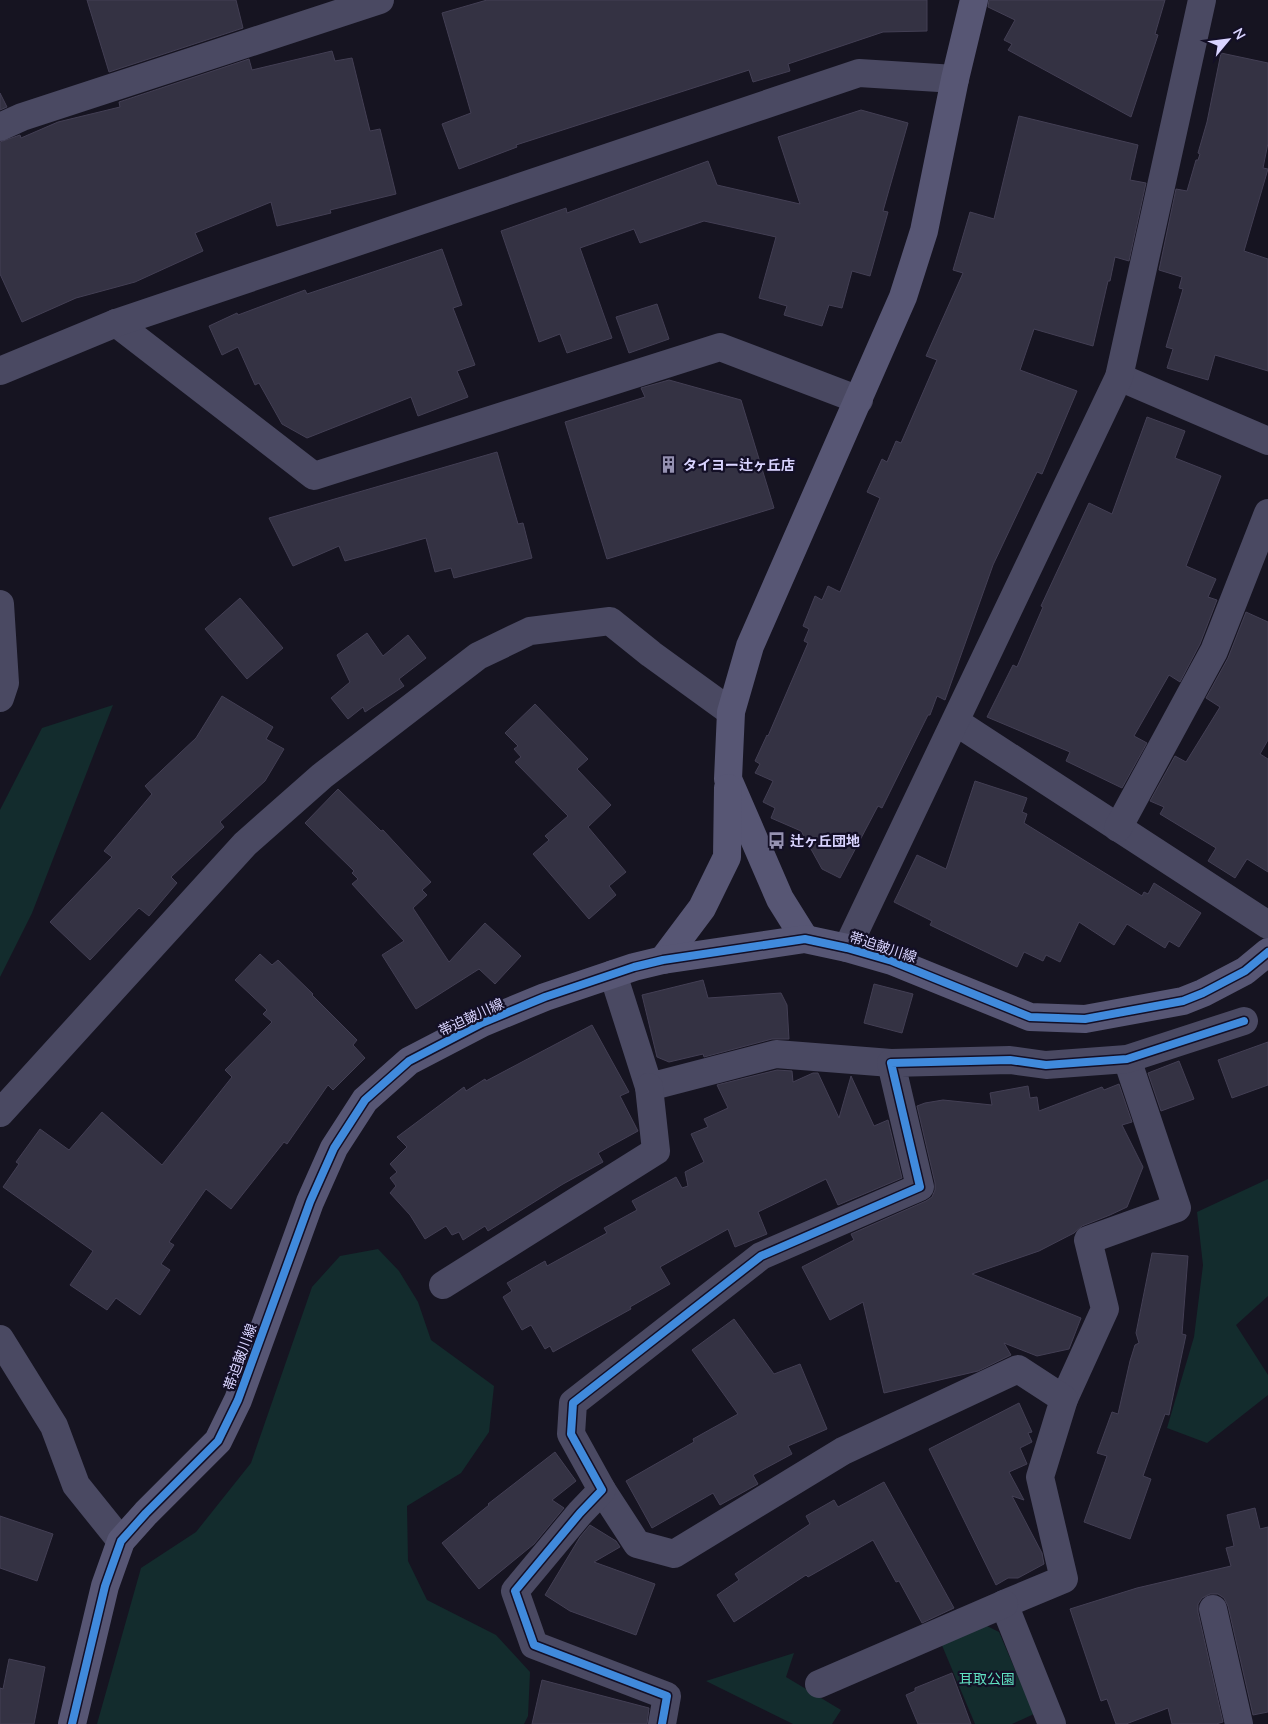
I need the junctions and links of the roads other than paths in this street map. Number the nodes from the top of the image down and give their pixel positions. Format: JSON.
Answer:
{"nodes":[{"id":1,"x":380,"y":0,"type":"edge"},
{"id":2,"x":974,"y":0,"type":"edge"},
{"id":3,"x":1202,"y":0,"type":"edge"},
{"id":4,"x":955,"y":79,"type":"junction"},
{"id":5,"x":0,"y":127,"type":"edge"},
{"id":6,"x":116,"y":322,"type":"junction"},
{"id":7,"x":0,"y":371,"type":"edge"},
{"id":8,"x":1119,"y":377,"type":"junction"},
{"id":9,"x":859,"y":400,"type":"junction"},
{"id":10,"x":1268,"y":441,"type":"edge"},
{"id":11,"x":1268,"y":513,"type":"edge"},
{"id":12,"x":0,"y":604,"type":"edge"},
{"id":13,"x":0,"y":698,"type":"edge"},
{"id":14,"x":731,"y":712,"type":"junction"},
{"id":15,"x":956,"y":722,"type":"junction"},
{"id":16,"x":728,"y":779,"type":"junction"},
{"id":17,"x":1118,"y":828,"type":"junction"},
{"id":18,"x":1268,"y":925,"type":"edge"},
{"id":19,"x":805,"y":939,"type":"junction"},
{"id":20,"x":847,"y":948,"type":"junction"},
{"id":21,"x":1268,"y":952,"type":"edge"},
{"id":22,"x":663,"y":960,"type":"junction"},
{"id":23,"x":613,"y":974,"type":"junction"},
{"id":24,"x":1244,"y":1021,"type":"dead end"},
{"id":25,"x":1127,"y":1058,"type":"junction"},
{"id":26,"x":891,"y":1063,"type":"junction"},
{"id":27,"x":649,"y":1087,"type":"junction"},
{"id":28,"x":0,"y":1113,"type":"edge"},
{"id":29,"x":443,"y":1285,"type":"dead end"},
{"id":30,"x":3,"y":1350,"type":"edge"},
{"id":31,"x":1064,"y":1399,"type":"junction"},
{"id":32,"x":602,"y":1490,"type":"junction"},
{"id":33,"x":121,"y":1541,"type":"junction"},
{"id":34,"x":1004,"y":1604,"type":"junction"},
{"id":35,"x":1213,"y":1609,"type":"dead end"},
{"id":36,"x":820,"y":1684,"type":"dead end"},
{"id":37,"x":72,"y":1724,"type":"edge"},
{"id":38,"x":662,"y":1724,"type":"edge"},
{"id":39,"x":1052,"y":1724,"type":"edge"},
{"id":40,"x":1239,"y":1724,"type":"edge"}],
"edges":[{"from":1,"to":5,"type":"street"},
{"from":2,"to":4,"type":"street"},
{"from":3,"to":8,"type":"street"},
{"from":4,"to":6,"type":"street"},
{"from":4,"to":9,"type":"street"},
{"from":6,"to":7,"type":"street"},
{"from":6,"to":9,"type":"street"},
{"from":8,"to":10,"type":"street"},
{"from":8,"to":15,"type":"street"},
{"from":9,"to":14,"type":"street"},
{"from":11,"to":17,"type":"street"},
{"from":12,"to":13,"type":"street"},
{"from":14,"to":16,"type":"street"},
{"from":14,"to":28,"type":"street"},
{"from":15,"to":17,"type":"street"},
{"from":15,"to":20,"type":"street"},
{"from":16,"to":19,"type":"street"},
{"from":16,"to":22,"type":"street"},
{"from":17,"to":18,"type":"street"},
{"from":19,"to":20,"type":"street","name":"帯迫皷川線"},
{"from":19,"to":22,"type":"street","name":"帯迫皷川線"},
{"from":20,"to":21,"type":"street","name":"帯迫皷川線"},
{"from":22,"to":23,"type":"street","name":"帯迫皷川線"},
{"from":23,"to":27,"type":"street"},
{"from":23,"to":33,"type":"street","name":"帯迫皷川線"},
{"from":24,"to":25,"type":"street"},
{"from":25,"to":26,"type":"street"},
{"from":25,"to":31,"type":"street"},
{"from":26,"to":27,"type":"street"},
{"from":26,"to":32,"type":"street"},
{"from":27,"to":29,"type":"street"},
{"from":30,"to":33,"type":"street"},
{"from":31,"to":32,"type":"street"},
{"from":31,"to":34,"type":"street"},
{"from":32,"to":38,"type":"street"},
{"from":33,"to":37,"type":"street","name":"帯迫皷川線"},
{"from":34,"to":36,"type":"street"},
{"from":34,"to":39,"type":"street"},
{"from":35,"to":40,"type":"street"}]}
